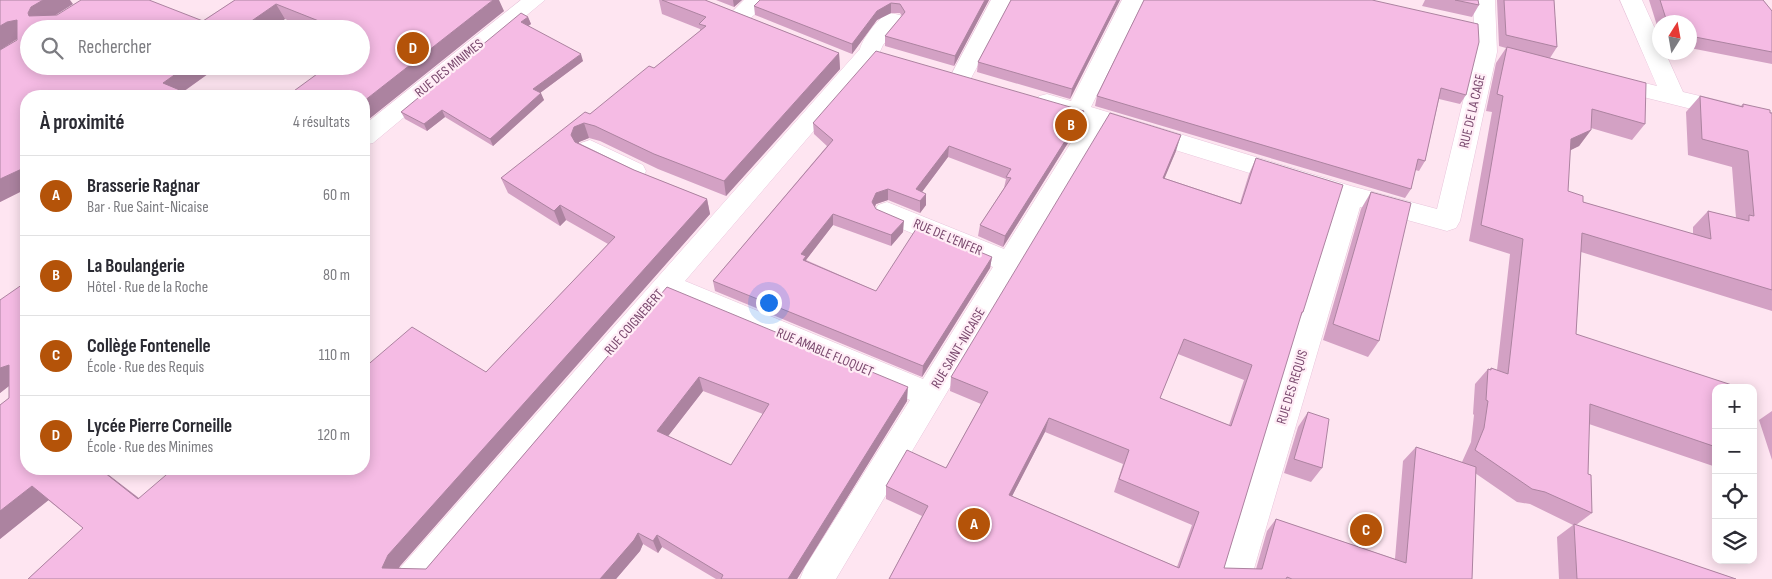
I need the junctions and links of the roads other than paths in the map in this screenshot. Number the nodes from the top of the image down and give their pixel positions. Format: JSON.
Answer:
{"nodes":[{"id":1,"x":534,"y":0,"type":"edge"},
{"id":2,"x":756,"y":0,"type":"edge"},
{"id":3,"x":1002,"y":0,"type":"edge"},
{"id":4,"x":1133,"y":0,"type":"edge"},
{"id":5,"x":1484,"y":0,"type":"edge"},
{"id":6,"x":1631,"y":0,"type":"edge"},
{"id":7,"x":737,"y":18,"type":"edge"},
{"id":8,"x":892,"y":20,"type":"dead end"},
{"id":9,"x":961,"y":77,"type":"edge"},
{"id":10,"x":1589,"y":77,"type":"edge"},
{"id":11,"x":1024,"y":95,"type":"edge"},
{"id":12,"x":1674,"y":97,"type":"junction"},
{"id":13,"x":1089,"y":114,"type":"junction"},
{"id":14,"x":1772,"y":121,"type":"edge"},
{"id":15,"x":370,"y":132,"type":"edge"},
{"id":16,"x":590,"y":149,"type":"edge"},
{"id":17,"x":657,"y":181,"type":"edge"},
{"id":18,"x":1351,"y":195,"type":"junction"},
{"id":19,"x":887,"y":212,"type":"edge"},
{"id":20,"x":1010,"y":263,"type":"junction"},
{"id":21,"x":666,"y":285,"type":"junction"},
{"id":22,"x":929,"y":396,"type":"junction"},
{"id":23,"x":413,"y":579,"type":"edge"},
{"id":24,"x":817,"y":579,"type":"edge"},
{"id":25,"x":1234,"y":579,"type":"edge"}],
"edges":[{"from":1,"to":15,"type":"street","name":"RUE DES MINIMES"},
{"from":2,"to":7,"type":"street"},
{"from":3,"to":9,"type":"street"},
{"from":4,"to":13,"type":"street","name":"RUE SAINT-NICAISE"},
{"from":5,"to":18,"type":"street","name":"RUE DE LA CAGE"},
{"from":6,"to":12,"type":"street"},
{"from":8,"to":21,"type":"street","name":"RUE COIGNEBERT"},
{"from":10,"to":12,"type":"street"},
{"from":11,"to":13,"type":"street"},
{"from":12,"to":14,"type":"street"},
{"from":13,"to":18,"type":"street"},
{"from":13,"to":20,"type":"street","name":"RUE SAINT-NICAISE"},
{"from":16,"to":17,"type":"street"},
{"from":18,"to":25,"type":"street","name":"RUE DES REQUIS"},
{"from":19,"to":20,"type":"street","name":"RUE DE L'ENFER"},
{"from":20,"to":22,"type":"street","name":"RUE SAINT-NICAISE"},
{"from":21,"to":22,"type":"street","name":"RUE AMABLE FLOQUET"},
{"from":21,"to":23,"type":"street","name":"RUE COIGNEBERT"},
{"from":22,"to":24,"type":"street","name":"RUE SAINT-NICAISE"}]}
